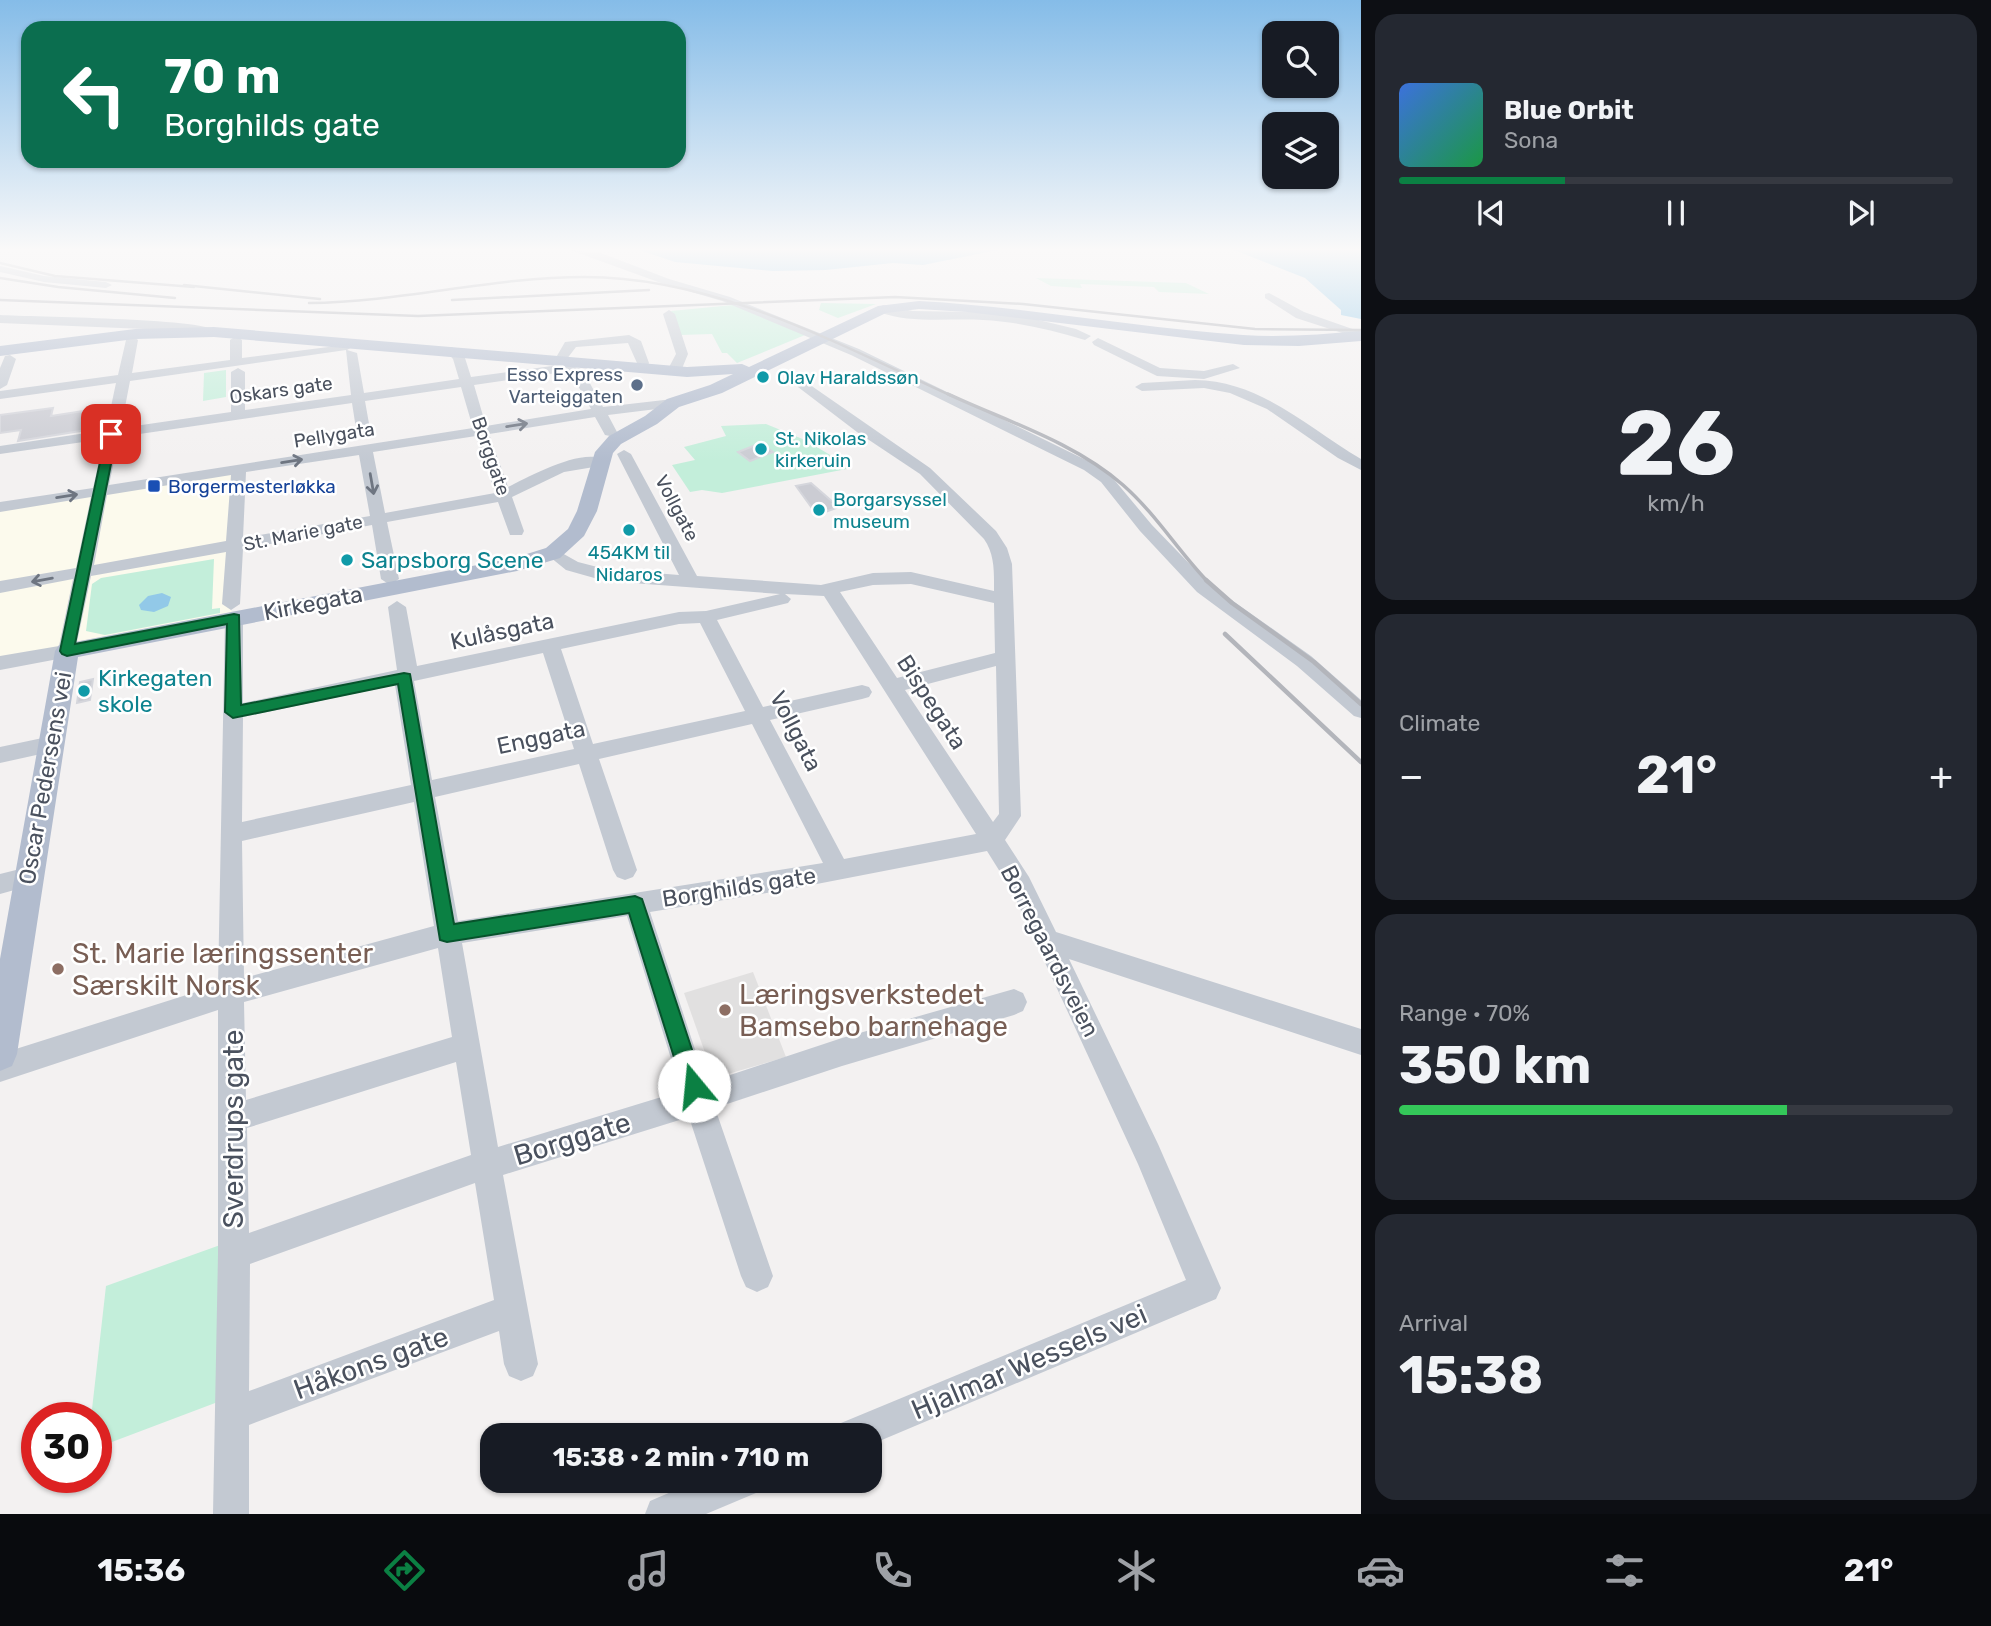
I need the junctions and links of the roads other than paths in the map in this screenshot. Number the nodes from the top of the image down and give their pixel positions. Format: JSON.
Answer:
{"nodes":[{"id":1,"x":40,"y":321,"type":"edge"},
{"id":2,"x":671,"y":321,"type":"edge"},
{"id":3,"x":779,"y":321,"type":"edge"},
{"id":4,"x":858,"y":321,"type":"edge"},
{"id":5,"x":1017,"y":321,"type":"edge"},
{"id":6,"x":1088,"y":321,"type":"edge"},
{"id":7,"x":1319,"y":321,"type":"edge"},
{"id":8,"x":1131,"y":326,"type":"joint"},
{"id":9,"x":214,"y":332,"type":"junction"},
{"id":10,"x":832,"y":333,"type":"joint"},
{"id":11,"x":1360,"y":336,"type":"edge"},
{"id":12,"x":132,"y":340,"type":"dead end"},
{"id":13,"x":236,"y":340,"type":"dead end"},
{"id":14,"x":1244,"y":340,"type":"joint"},
{"id":15,"x":812,"y":342,"type":"junction"},
{"id":16,"x":351,"y":348,"type":"junction"},
{"id":17,"x":452,"y":351,"type":"junction"},
{"id":18,"x":5,"y":355,"type":"edge"},
{"id":19,"x":771,"y":361,"type":"junction"},
{"id":20,"x":564,"y":364,"type":"junction"},
{"id":21,"x":237,"y":368,"type":"junction"},
{"id":22,"x":641,"y":368,"type":"junction"},
{"id":23,"x":1233,"y":368,"type":"dead end"},
{"id":24,"x":680,"y":372,"type":"junction"},
{"id":25,"x":123,"y":379,"type":"junction"},
{"id":26,"x":466,"y":382,"type":"junction"},
{"id":27,"x":728,"y":383,"type":"junction"},
{"id":28,"x":803,"y":384,"type":"dead end"},
{"id":29,"x":0,"y":385,"type":"edge"},
{"id":30,"x":1142,"y":387,"type":"dead end"},
{"id":31,"x":0,"y":394,"type":"edge"},
{"id":32,"x":358,"y":398,"type":"junction"},
{"id":33,"x":673,"y":403,"type":"junction"},
{"id":34,"x":599,"y":412,"type":"junction"},
{"id":35,"x":236,"y":416,"type":"junction"},
{"id":36,"x":481,"y":431,"type":"junction"},
{"id":37,"x":610,"y":432,"type":"dead end"},
{"id":38,"x":111,"y":434,"type":"junction"},
{"id":39,"x":233,"y":435,"type":"dead end"},
{"id":40,"x":365,"y":442,"type":"junction"},
{"id":41,"x":0,"y":450,"type":"edge"},
{"id":42,"x":624,"y":454,"type":"dead end"},
{"id":43,"x":600,"y":462,"type":"junction"},
{"id":44,"x":1361,"y":465,"type":"edge"},
{"id":45,"x":239,"y":469,"type":"junction"},
{"id":46,"x":99,"y":491,"type":"junction"},
{"id":47,"x":504,"y":494,"type":"junction"},
{"id":48,"x":0,"y":507,"type":"edge"},
{"id":49,"x":378,"y":519,"type":"junction"},
{"id":50,"x":516,"y":531,"type":"dead end"},
{"id":51,"x":234,"y":546,"type":"junction"},
{"id":52,"x":553,"y":553,"type":"junction"},
{"id":53,"x":83,"y":572,"type":"junction"},
{"id":54,"x":390,"y":579,"type":"dead end"},
{"id":55,"x":691,"y":582,"type":"junction"},
{"id":56,"x":0,"y":587,"type":"edge"},
{"id":57,"x":830,"y":591,"type":"junction"},
{"id":58,"x":782,"y":599,"type":"dead end"},
{"id":59,"x":1003,"y":599,"type":"junction"},
{"id":60,"x":397,"y":607,"type":"dead end"},
{"id":61,"x":233,"y":611,"type":"junction"},
{"id":62,"x":706,"y":617,"type":"junction"},
{"id":63,"x":550,"y":645,"type":"junction"},
{"id":64,"x":67,"y":651,"type":"junction"},
{"id":65,"x":1004,"y":657,"type":"junction"},
{"id":66,"x":0,"y":663,"type":"edge"},
{"id":67,"x":404,"y":678,"type":"junction"},
{"id":68,"x":893,"y":687,"type":"junction"},
{"id":69,"x":862,"y":692,"type":"dead end"},
{"id":70,"x":1361,"y":711,"type":"edge"},
{"id":71,"x":233,"y":712,"type":"junction"},
{"id":72,"x":759,"y":715,"type":"junction"},
{"id":73,"x":52,"y":744,"type":"junction"},
{"id":74,"x":587,"y":754,"type":"junction"},
{"id":75,"x":0,"y":755,"type":"edge"},
{"id":76,"x":424,"y":789,"type":"junction"},
{"id":77,"x":231,"y":834,"type":"junction"},
{"id":78,"x":992,"y":841,"type":"junction"},
{"id":79,"x":625,"y":870,"type":"dead end"},
{"id":80,"x":838,"y":870,"type":"junction"},
{"id":81,"x":28,"y":877,"type":"junction"},
{"id":82,"x":0,"y":884,"type":"edge"},
{"id":83,"x":635,"y":904,"type":"junction"},
{"id":84,"x":447,"y":934,"type":"junction"},
{"id":85,"x":1049,"y":941,"type":"junction"},
{"id":86,"x":230,"y":994,"type":"junction"},
{"id":87,"x":1014,"y":1002,"type":"dead end"},
{"id":88,"x":1361,"y":1042,"type":"edge"},
{"id":89,"x":468,"y":1045,"type":"junction"},
{"id":90,"x":0,"y":1054,"type":"edge"},
{"id":91,"x":0,"y":1068,"type":"edge"},
{"id":92,"x":698,"y":1100,"type":"junction"},
{"id":93,"x":233,"y":1118,"type":"junction"},
{"id":94,"x":489,"y":1164,"type":"junction"},
{"id":95,"x":234,"y":1254,"type":"junction"},
{"id":96,"x":757,"y":1276,"type":"dead end"},
{"id":97,"x":1205,"y":1289,"type":"joint"},
{"id":98,"x":512,"y":1310,"type":"junction"},
{"id":99,"x":522,"y":1364,"type":"dead end"},
{"id":100,"x":231,"y":1415,"type":"junction"},
{"id":101,"x":882,"y":1423,"type":"edge"},
{"id":102,"x":712,"y":1493,"type":"edge"},
{"id":103,"x":231,"y":1514,"type":"edge"},
{"id":104,"x":663,"y":1514,"type":"edge"}],
"edges":[{"from":1,"to":9,"type":"street"},
{"from":2,"to":24,"type":"street"},
{"from":3,"to":70,"type":"street"},
{"from":4,"to":10,"type":"main road"},
{"from":5,"to":23,"type":"street"},
{"from":6,"to":8,"type":"main road"},
{"from":7,"to":11,"type":"street"},
{"from":8,"to":14,"type":"main road"},
{"from":9,"to":16,"type":"main road"},
{"from":9,"to":18,"type":"main road"},
{"from":10,"to":15,"type":"main road"},
{"from":11,"to":14,"type":"main road"},
{"from":12,"to":25,"type":"street","name":"Oscar Pedersens vei"},
{"from":13,"to":21,"type":"street"},
{"from":15,"to":19,"type":"main road"},
{"from":15,"to":27,"type":"main road"},
{"from":16,"to":17,"type":"main road"},
{"from":16,"to":21,"type":"street"},
{"from":16,"to":32,"type":"street"},
{"from":17,"to":20,"type":"main road"},
{"from":17,"to":26,"type":"street","name":"Borggate"},
{"from":18,"to":29,"type":"street"},
{"from":19,"to":24,"type":"main road"},
{"from":19,"to":27,"type":"main road"},
{"from":20,"to":22,"type":"main road"},
{"from":20,"to":22,"type":"street"},
{"from":20,"to":26,"type":"street","name":"Oskars gate"},
{"from":20,"to":34,"type":"street"},
{"from":21,"to":25,"type":"street"},
{"from":21,"to":35,"type":"street"},
{"from":22,"to":24,"type":"main road"},
{"from":24,"to":27,"type":"main road"},
{"from":25,"to":31,"type":"street"},
{"from":25,"to":38,"type":"street","name":"Oscar Pedersens vei"},
{"from":26,"to":32,"type":"street","name":"Oskars gate"},
{"from":26,"to":36,"type":"street","name":"Borggate"},
{"from":27,"to":33,"type":"main road"},
{"from":28,"to":59,"type":"street","name":"Borregaardsveien"},
{"from":30,"to":44,"type":"street"},
{"from":32,"to":35,"type":"street","name":"Oskars gate"},
{"from":32,"to":40,"type":"street"},
{"from":33,"to":34,"type":"street","name":"Pellygata"},
{"from":33,"to":43,"type":"main road"},
{"from":36,"to":34,"type":"street","name":"Pellygata","one_way":true},
{"from":34,"to":37,"type":"street"},
{"from":35,"to":38,"type":"street","name":"Oskars gate"},
{"from":35,"to":39,"type":"street"},
{"from":36,"to":40,"type":"street","name":"Pellygata"},
{"from":36,"to":47,"type":"street","name":"Borggate"},
{"from":38,"to":41,"type":"street","name":"Oskars gate"},
{"from":38,"to":46,"type":"street","name":"Oscar Pedersens vei"},
{"from":45,"to":40,"type":"street","name":"Pellygata","one_way":true},
{"from":40,"to":49,"type":"street","one_way":true},
{"from":42,"to":55,"type":"street","name":"Vollgate"},
{"from":43,"to":47,"type":"street","name":"St. Marie gate"},
{"from":43,"to":52,"type":"main road"},
{"from":45,"to":46,"type":"street","name":"Pellygata"},
{"from":45,"to":51,"type":"street","name":"Sverdrups gate"},
{"from":48,"to":46,"type":"street","name":"Pellygata","one_way":true},
{"from":46,"to":53,"type":"street","name":"Oscar Pedersens vei"},
{"from":47,"to":49,"type":"street","name":"St. Marie gate"},
{"from":47,"to":50,"type":"street","name":"Borggate"},
{"from":49,"to":51,"type":"street","name":"St. Marie gate"},
{"from":49,"to":54,"type":"street"},
{"from":51,"to":53,"type":"street","name":"St. Marie gate"},
{"from":51,"to":61,"type":"street","name":"Sverdrups gate"},
{"from":52,"to":55,"type":"street"},
{"from":52,"to":61,"type":"main road","name":"Kirkegata"},
{"from":53,"to":56,"type":"street","name":"St. Marie gate","one_way":true},
{"from":53,"to":64,"type":"street","name":"Oscar Pedersens vei"},
{"from":55,"to":57,"type":"street"},
{"from":57,"to":59,"type":"street"},
{"from":57,"to":68,"type":"street","name":"Bispegata"},
{"from":58,"to":62,"type":"street","name":"Kulåsgata"},
{"from":59,"to":65,"type":"street","name":"Borregaardsveien"},
{"from":60,"to":67,"type":"street"},
{"from":61,"to":64,"type":"main road","name":"Kirkegata"},
{"from":61,"to":71,"type":"street","name":"Sverdrups gate"},
{"from":62,"to":63,"type":"street","name":"Kulåsgata"},
{"from":62,"to":72,"type":"street","name":"Vollgata"},
{"from":63,"to":67,"type":"street","name":"Kulåsgata"},
{"from":63,"to":74,"type":"street"},
{"from":64,"to":66,"type":"street","name":"Kirkegata"},
{"from":64,"to":73,"type":"main road","name":"Oscar Pedersens vei"},
{"from":65,"to":68,"type":"street"},
{"from":65,"to":78,"type":"street","name":"Borregaardsveien"},
{"from":67,"to":71,"type":"street","name":"Kulåsgata"},
{"from":67,"to":76,"type":"street"},
{"from":68,"to":78,"type":"street","name":"Bispegata"},
{"from":69,"to":72,"type":"street","name":"Enggata"},
{"from":71,"to":77,"type":"street","name":"Sverdrups gate"},
{"from":72,"to":74,"type":"street","name":"Enggata"},
{"from":72,"to":80,"type":"street","name":"Vollgata"},
{"from":73,"to":75,"type":"street"},
{"from":73,"to":81,"type":"main road","name":"Oscar Pedersens vei"},
{"from":74,"to":76,"type":"street","name":"Enggata"},
{"from":74,"to":79,"type":"street"},
{"from":76,"to":77,"type":"street","name":"Enggata"},
{"from":76,"to":84,"type":"street"},
{"from":77,"to":86,"type":"street","name":"Sverdrups gate"},
{"from":78,"to":80,"type":"street","name":"Borghilds gate"},
{"from":78,"to":85,"type":"street","name":"Borregaardsveien"},
{"from":80,"to":83,"type":"street","name":"Borghilds gate"},
{"from":81,"to":82,"type":"street"},
{"from":81,"to":90,"type":"main road","name":"Oscar Pedersens vei"},
{"from":83,"to":84,"type":"street","name":"Borghilds gate"},
{"from":83,"to":92,"type":"street"},
{"from":84,"to":86,"type":"street","name":"Borghilds gate"},
{"from":84,"to":89,"type":"street"},
{"from":85,"to":88,"type":"street"},
{"from":85,"to":97,"type":"street","name":"Borregaardsveien"},
{"from":86,"to":91,"type":"street","name":"Borghilds gate"},
{"from":86,"to":93,"type":"street","name":"Sverdrups gate"},
{"from":87,"to":92,"type":"street","name":"Borggate"},
{"from":89,"to":93,"type":"street"},
{"from":89,"to":94,"type":"street"},
{"from":92,"to":94,"type":"street","name":"Borggate"},
{"from":92,"to":96,"type":"street"},
{"from":93,"to":95,"type":"street","name":"Sverdrups gate"},
{"from":94,"to":95,"type":"street"},
{"from":94,"to":98,"type":"street"},
{"from":95,"to":100,"type":"street","name":"Sverdrups gate"},
{"from":97,"to":101,"type":"street","name":"Hjalmar Wessels vei"},
{"from":98,"to":99,"type":"street"},
{"from":98,"to":100,"type":"street","name":"Håkons gate"},
{"from":100,"to":103,"type":"street","name":"Sverdrups gate"},
{"from":102,"to":104,"type":"street"}]}
